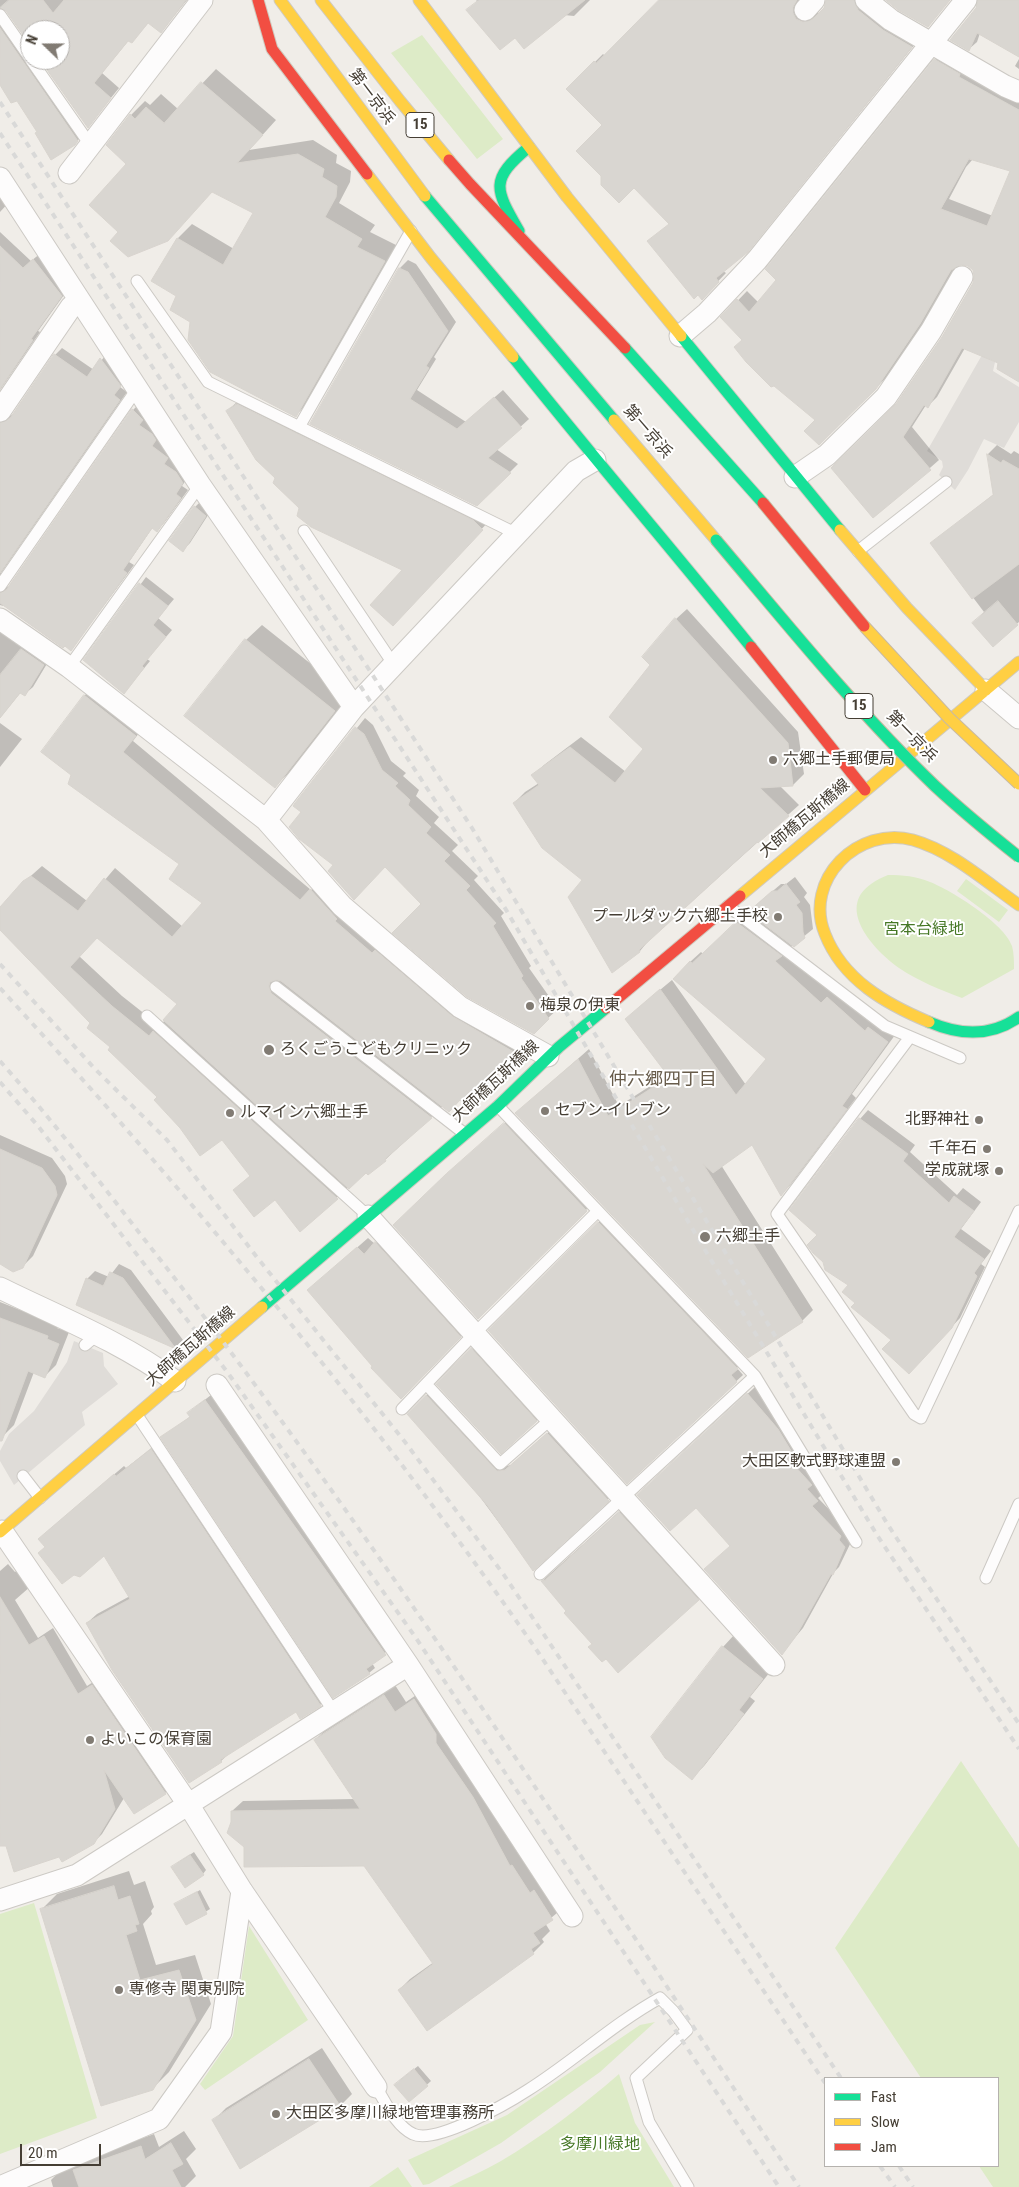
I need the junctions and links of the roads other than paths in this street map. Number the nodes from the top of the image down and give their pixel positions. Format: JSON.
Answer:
{"nodes":[{"id":1,"x":202,"y":0,"type":"edge"},
{"id":2,"x":258,"y":0,"type":"edge"},
{"id":3,"x":280,"y":0,"type":"edge"},
{"id":4,"x":321,"y":0,"type":"edge"},
{"id":5,"x":419,"y":0,"type":"edge"},
{"id":6,"x":866,"y":0,"type":"edge"},
{"id":7,"x":966,"y":0,"type":"edge"},
{"id":8,"x":0,"y":16,"type":"edge"},
{"id":9,"x":931,"y":43,"type":"junction"},
{"id":10,"x":20,"y":44,"type":"edge"},
{"id":11,"x":39,"y":70,"type":"edge"},
{"id":12,"x":1019,"y":92,"type":"edge"},
{"id":13,"x":91,"y":146,"type":"junction"},
{"id":14,"x":529,"y":147,"type":"junction"},
{"id":15,"x":69,"y":173,"type":"dead end"},
{"id":16,"x":0,"y":178,"type":"edge"},
{"id":17,"x":411,"y":231,"type":"junction"},
{"id":18,"x":526,"y":243,"type":"junction"},
{"id":19,"x":962,"y":277,"type":"dead end"},
{"id":20,"x":138,"y":281,"type":"dead end"},
{"id":21,"x":79,"y":301,"type":"junction"},
{"id":22,"x":680,"y":336,"type":"junction"},
{"id":23,"x":137,"y":389,"type":"junction"},
{"id":24,"x":1,"y":407,"type":"edge"},
{"id":25,"x":299,"y":426,"type":"junction"},
{"id":26,"x":594,"y":460,"type":"junction"},
{"id":27,"x":795,"y":477,"type":"junction"},
{"id":28,"x":946,"y":482,"type":"dead end"},
{"id":29,"x":200,"y":485,"type":"junction"},
{"id":30,"x":304,"y":531,"type":"dead end"},
{"id":31,"x":517,"y":534,"type":"junction"},
{"id":32,"x":857,"y":552,"type":"junction"},
{"id":33,"x":0,"y":586,"type":"edge"},
{"id":34,"x":0,"y":619,"type":"edge"},
{"id":35,"x":1019,"y":662,"type":"edge"},
{"id":36,"x":394,"y":665,"type":"junction"},
{"id":37,"x":69,"y":667,"type":"junction"},
{"id":38,"x":986,"y":690,"type":"junction"},
{"id":39,"x":354,"y":707,"type":"junction"},
{"id":40,"x":1019,"y":718,"type":"edge"},
{"id":41,"x":1019,"y":784,"type":"edge"},
{"id":42,"x":864,"y":790,"type":"junction"},
{"id":43,"x":266,"y":820,"type":"junction"},
{"id":44,"x":1019,"y":857,"type":"edge"},
{"id":45,"x":728,"y":906,"type":"junction"},
{"id":46,"x":1019,"y":906,"type":"edge"},
{"id":47,"x":276,"y":987,"type":"dead end"},
{"id":48,"x":147,"y":1016,"type":"dead end"},
{"id":49,"x":1019,"y":1017,"type":"edge"},
{"id":50,"x":910,"y":1037,"type":"junction"},
{"id":51,"x":548,"y":1056,"type":"junction"},
{"id":52,"x":960,"y":1058,"type":"dead end"},
{"id":53,"x":498,"y":1106,"type":"junction"},
{"id":54,"x":465,"y":1134,"type":"junction"},
{"id":55,"x":598,"y":1211,"type":"junction"},
{"id":56,"x":1019,"y":1211,"type":"edge"},
{"id":57,"x":368,"y":1216,"type":"junction"},
{"id":58,"x":0,"y":1288,"type":"edge"},
{"id":59,"x":474,"y":1334,"type":"junction"},
{"id":60,"x":755,"y":1376,"type":"junction"},
{"id":61,"x":175,"y":1381,"type":"junction"},
{"id":62,"x":426,"y":1384,"type":"junction"},
{"id":63,"x":217,"y":1386,"type":"dead end"},
{"id":64,"x":402,"y":1409,"type":"dead end"},
{"id":65,"x":137,"y":1415,"type":"junction"},
{"id":66,"x":551,"y":1419,"type":"junction"},
{"id":67,"x":23,"y":1476,"type":"dead end"},
{"id":68,"x":40,"y":1498,"type":"junction"},
{"id":69,"x":623,"y":1499,"type":"junction"},
{"id":70,"x":1019,"y":1504,"type":"edge"},
{"id":71,"x":1,"y":1532,"type":"edge"},
{"id":72,"x":856,"y":1542,"type":"dead end"},
{"id":73,"x":540,"y":1574,"type":"dead end"},
{"id":74,"x":986,"y":1578,"type":"dead end"},
{"id":75,"x":408,"y":1665,"type":"junction"},
{"id":76,"x":774,"y":1665,"type":"dead end"},
{"id":77,"x":334,"y":1712,"type":"junction"},
{"id":78,"x":188,"y":1804,"type":"junction"},
{"id":79,"x":242,"y":1891,"type":"junction"},
{"id":80,"x":1,"y":1897,"type":"edge"},
{"id":81,"x":572,"y":1916,"type":"dead end"},
{"id":82,"x":376,"y":2087,"type":"joint"},
{"id":83,"x":0,"y":2187,"type":"edge"},
{"id":84,"x":688,"y":2187,"type":"edge"}],
"edges":[{"from":1,"to":13,"type":"street"},
{"from":2,"to":17,"type":"main road"},
{"from":3,"to":44,"type":"main road","name":"第一京浜","number":"15","bridge":true},
{"from":4,"to":18,"type":"main road","name":"第一京浜","number":"15"},
{"from":5,"to":14,"type":"main road"},
{"from":6,"to":9,"type":"street"},
{"from":7,"to":9,"type":"street"},
{"from":8,"to":10,"type":"lane"},
{"from":9,"to":12,"type":"street"},
{"from":9,"to":22,"type":"street"},
{"from":11,"to":13,"type":"lane"},
{"from":13,"to":15,"type":"street"},
{"from":14,"to":18,"type":"main road"},
{"from":14,"to":22,"type":"main road"},
{"from":16,"to":21,"type":"street"},
{"from":17,"to":25,"type":"lane"},
{"from":17,"to":26,"type":"main road"},
{"from":18,"to":41,"type":"main road","name":"第一京浜","number":"15","bridge":true},
{"from":19,"to":27,"type":"street"},
{"from":20,"to":25,"type":"lane"},
{"from":21,"to":23,"type":"street"},
{"from":21,"to":24,"type":"street"},
{"from":22,"to":27,"type":"main road"},
{"from":23,"to":29,"type":"street"},
{"from":23,"to":33,"type":"lane"},
{"from":25,"to":31,"type":"lane"},
{"from":26,"to":31,"type":"street"},
{"from":26,"to":42,"type":"main road"},
{"from":27,"to":32,"type":"main road"},
{"from":28,"to":32,"type":"lane"},
{"from":29,"to":37,"type":"lane"},
{"from":29,"to":39,"type":"street"},
{"from":30,"to":36,"type":"lane"},
{"from":31,"to":36,"type":"street"},
{"from":32,"to":38,"type":"main road"},
{"from":34,"to":37,"type":"street"},
{"from":35,"to":38,"type":"main road","name":"大師橋瓦斯橋線"},
{"from":36,"to":39,"type":"street"},
{"from":37,"to":43,"type":"street"},
{"from":38,"to":40,"type":"street"},
{"from":38,"to":42,"type":"main road","name":"大師橋瓦斯橋線"},
{"from":39,"to":43,"type":"street"},
{"from":42,"to":45,"type":"main road","name":"大師橋瓦斯橋線"},
{"from":43,"to":51,"type":"street"},
{"from":45,"to":50,"type":"lane"},
{"from":45,"to":51,"type":"main road","name":"大師橋瓦斯橋線"},
{"from":46,"to":49,"type":"main road"},
{"from":47,"to":54,"type":"lane"},
{"from":48,"to":57,"type":"lane"},
{"from":50,"to":52,"type":"lane"},
{"from":50,"to":56,"type":"lane"},
{"from":51,"to":53,"type":"main road","name":"大師橋瓦斯橋線"},
{"from":53,"to":54,"type":"main road","name":"大師橋瓦斯橋線"},
{"from":53,"to":55,"type":"lane"},
{"from":54,"to":57,"type":"main road","name":"大師橋瓦斯橋線"},
{"from":55,"to":59,"type":"lane"},
{"from":55,"to":60,"type":"lane"},
{"from":57,"to":59,"type":"street"},
{"from":57,"to":61,"type":"main road","name":"大師橋瓦斯橋線"},
{"from":58,"to":61,"type":"street"},
{"from":59,"to":62,"type":"lane"},
{"from":59,"to":66,"type":"street"},
{"from":60,"to":69,"type":"lane"},
{"from":60,"to":72,"type":"lane"},
{"from":61,"to":65,"type":"main road","name":"大師橋瓦斯橋線"},
{"from":62,"to":64,"type":"lane"},
{"from":62,"to":66,"type":"lane"},
{"from":63,"to":75,"type":"street"},
{"from":65,"to":68,"type":"main road","name":"大師橋瓦斯橋線"},
{"from":65,"to":77,"type":"lane"},
{"from":66,"to":69,"type":"street"},
{"from":67,"to":68,"type":"lane"},
{"from":68,"to":71,"type":"main road","name":"大師橋瓦斯橋線"},
{"from":69,"to":73,"type":"lane"},
{"from":69,"to":76,"type":"street"},
{"from":70,"to":74,"type":"lane"},
{"from":71,"to":78,"type":"street"},
{"from":75,"to":77,"type":"street"},
{"from":75,"to":81,"type":"street"},
{"from":77,"to":78,"type":"street"},
{"from":78,"to":79,"type":"street"},
{"from":78,"to":80,"type":"street"},
{"from":79,"to":82,"type":"street"},
{"from":79,"to":83,"type":"street"},
{"from":82,"to":84,"type":"lane"}]}
